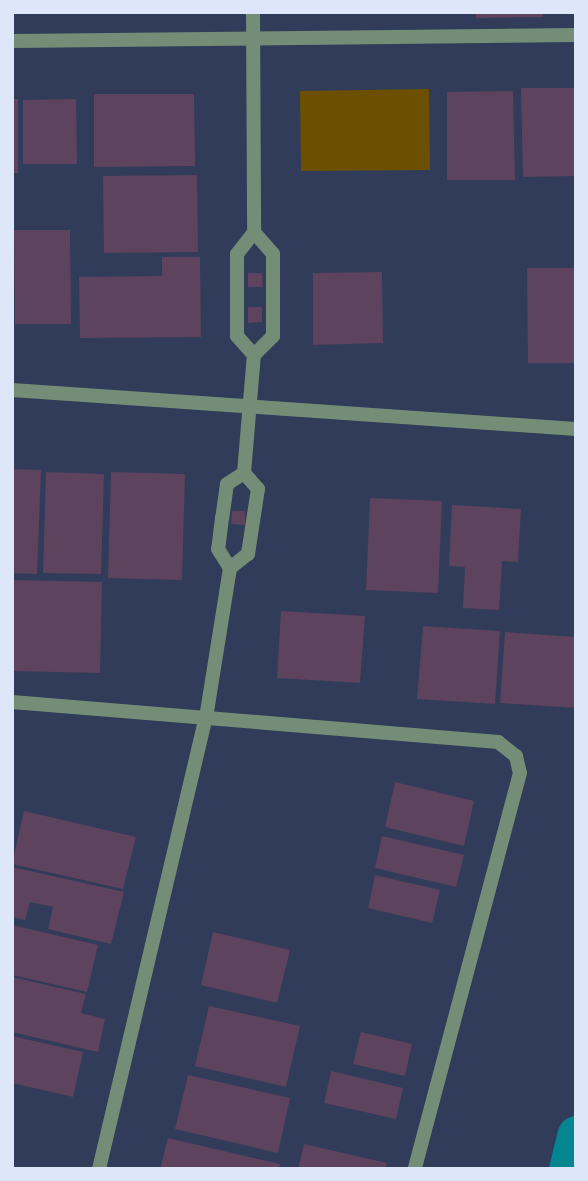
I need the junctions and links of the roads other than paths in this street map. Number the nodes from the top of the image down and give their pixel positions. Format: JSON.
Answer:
{"nodes":[{"id":1,"x":253,"y":12,"type":"edge"},
{"id":2,"x":576,"y":35,"type":"edge"},
{"id":3,"x":253,"y":39,"type":"junction"},
{"id":4,"x":12,"y":41,"type":"edge"},
{"id":5,"x":254,"y":232,"type":"junction"},
{"id":6,"x":254,"y":355,"type":"junction"},
{"id":7,"x":12,"y":390,"type":"edge"},
{"id":8,"x":255,"y":407,"type":"junction"},
{"id":9,"x":576,"y":429,"type":"edge"},
{"id":10,"x":244,"y":473,"type":"junction"},
{"id":11,"x":230,"y":568,"type":"junction"},
{"id":12,"x":12,"y":702,"type":"edge"},
{"id":13,"x":206,"y":718,"type":"junction"},
{"id":14,"x":99,"y":1169,"type":"edge"},
{"id":15,"x":415,"y":1169,"type":"edge"}],
"edges":[{"from":1,"to":3,"type":"street"},
{"from":2,"to":3,"type":"street"},
{"from":3,"to":4,"type":"street"},
{"from":3,"to":5,"type":"street"},
{"from":5,"to":6,"type":"street"},
{"from":5,"to":6,"type":"street"},
{"from":6,"to":8,"type":"street"},
{"from":7,"to":8,"type":"street"},
{"from":8,"to":9,"type":"street"},
{"from":8,"to":10,"type":"street"},
{"from":10,"to":11,"type":"street"},
{"from":10,"to":11,"type":"street"},
{"from":11,"to":13,"type":"street"},
{"from":12,"to":13,"type":"street"},
{"from":13,"to":14,"type":"street"},
{"from":13,"to":15,"type":"street"}]}
